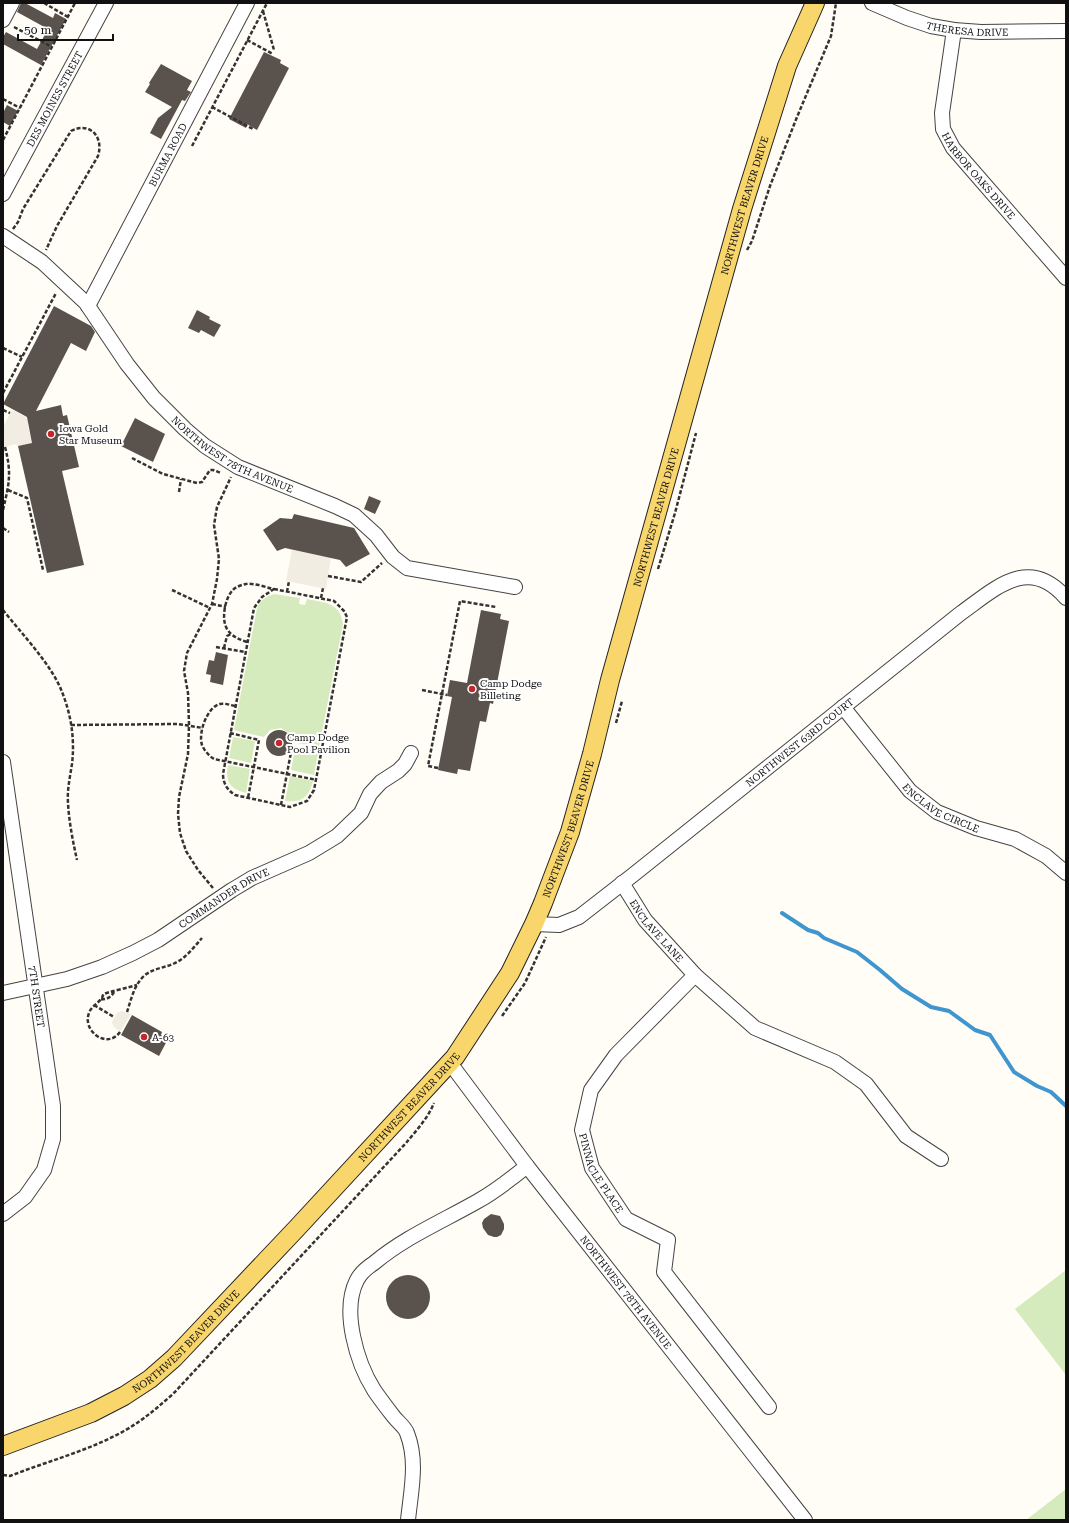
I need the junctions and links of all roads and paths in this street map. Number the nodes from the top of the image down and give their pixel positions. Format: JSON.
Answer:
{"nodes":[{"id":1,"x":12,"y":3,"type":"edge"},
{"id":2,"x":44,"y":3,"type":"edge"},
{"id":3,"x":75,"y":3,"type":"edge"},
{"id":4,"x":247,"y":3,"type":"edge"},
{"id":5,"x":266,"y":3,"type":"edge"},
{"id":6,"x":815,"y":3,"type":"edge"},
{"id":7,"x":836,"y":3,"type":"edge"},
{"id":8,"x":872,"y":3,"type":"edge"},
{"id":9,"x":102,"y":4,"type":"edge"},
{"id":10,"x":263,"y":10,"type":"junction"},
{"id":11,"x":68,"y":16,"type":"junction"},
{"id":12,"x":6,"y":22,"type":"edge"},
{"id":13,"x":954,"y":30,"type":"junction"},
{"id":14,"x":1066,"y":31,"type":"edge"},
{"id":15,"x":247,"y":40,"type":"junction"},
{"id":16,"x":52,"y":47,"type":"junction"},
{"id":17,"x":274,"y":50,"type":"dead end"},
{"id":18,"x":273,"y":54,"type":"dead end"},
{"id":19,"x":3,"y":99,"type":"edge"},
{"id":20,"x":20,"y":108,"type":"junction"},
{"id":21,"x":212,"y":108,"type":"junction"},
{"id":22,"x":253,"y":129,"type":"dead end"},
{"id":23,"x":3,"y":139,"type":"edge"},
{"id":24,"x":192,"y":146,"type":"dead end"},
{"id":25,"x":3,"y":194,"type":"edge"},
{"id":26,"x":5,"y":237,"type":"edge"},
{"id":27,"x":746,"y":252,"type":"dead end"},
{"id":28,"x":42,"y":262,"type":"junction"},
{"id":29,"x":1066,"y":278,"type":"edge"},
{"id":30,"x":62,"y":280,"type":"junction"},
{"id":31,"x":88,"y":306,"type":"junction"},
{"id":32,"x":3,"y":348,"type":"edge"},
{"id":33,"x":22,"y":357,"type":"junction"},
{"id":34,"x":3,"y":393,"type":"edge"},
{"id":35,"x":3,"y":410,"type":"edge"},
{"id":36,"x":10,"y":414,"type":"dead end"},
{"id":37,"x":697,"y":429,"type":"dead end"},
{"id":38,"x":5,"y":447,"type":"dead end"},
{"id":39,"x":132,"y":458,"type":"dead end"},
{"id":40,"x":223,"y":474,"type":"dead end"},
{"id":41,"x":227,"y":475,"type":"dead end"},
{"id":42,"x":181,"y":479,"type":"junction"},
{"id":43,"x":8,"y":490,"type":"junction"},
{"id":44,"x":179,"y":492,"type":"dead end"},
{"id":45,"x":3,"y":510,"type":"edge"},
{"id":46,"x":3,"y":528,"type":"edge"},
{"id":47,"x":9,"y":532,"type":"dead end"},
{"id":48,"x":391,"y":555,"type":"junction"},
{"id":49,"x":43,"y":570,"type":"dead end"},
{"id":50,"x":328,"y":576,"type":"dead end"},
{"id":51,"x":656,"y":576,"type":"dead end"},
{"id":52,"x":289,"y":581,"type":"dead end"},
{"id":53,"x":515,"y":587,"type":"dead end"},
{"id":54,"x":323,"y":588,"type":"dead end"},
{"id":55,"x":274,"y":589,"type":"junction"},
{"id":56,"x":172,"y":590,"type":"dead end"},
{"id":57,"x":287,"y":592,"type":"junction"},
{"id":58,"x":321,"y":598,"type":"junction"},
{"id":59,"x":1066,"y":598,"type":"edge"},
{"id":60,"x":212,"y":604,"type":"junction"},
{"id":61,"x":226,"y":607,"type":"junction"},
{"id":62,"x":210,"y":608,"type":"junction"},
{"id":63,"x":496,"y":608,"type":"dead end"},
{"id":64,"x":3,"y":610,"type":"edge"},
{"id":65,"x":230,"y":634,"type":"junction"},
{"id":66,"x":247,"y":642,"type":"junction"},
{"id":67,"x":216,"y":646,"type":"dead end"},
{"id":68,"x":224,"y":648,"type":"junction"},
{"id":69,"x":246,"y":652,"type":"junction"},
{"id":70,"x":422,"y":690,"type":"dead end"},
{"id":71,"x":442,"y":694,"type":"junction"},
{"id":72,"x":447,"y":695,"type":"dead end"},
{"id":73,"x":623,"y":696,"type":"dead end"},
{"id":74,"x":235,"y":706,"type":"junction"},
{"id":75,"x":843,"y":707,"type":"junction"},
{"id":76,"x":616,"y":724,"type":"dead end"},
{"id":77,"x":71,"y":725,"type":"junction"},
{"id":78,"x":189,"y":725,"type":"junction"},
{"id":79,"x":203,"y":728,"type":"junction"},
{"id":80,"x":230,"y":733,"type":"junction"},
{"id":81,"x":322,"y":752,"type":"junction"},
{"id":82,"x":410,"y":753,"type":"dead end"},
{"id":83,"x":225,"y":761,"type":"junction"},
{"id":84,"x":3,"y":762,"type":"edge"},
{"id":85,"x":254,"y":767,"type":"junction"},
{"id":86,"x":438,"y":768,"type":"dead end"},
{"id":87,"x":287,"y":774,"type":"junction"},
{"id":88,"x":317,"y":780,"type":"junction"},
{"id":89,"x":248,"y":798,"type":"junction"},
{"id":90,"x":281,"y":805,"type":"junction"},
{"id":91,"x":77,"y":860,"type":"dead end"},
{"id":92,"x":1066,"y":873,"type":"edge"},
{"id":93,"x":622,"y":883,"type":"junction"},
{"id":94,"x":222,"y":897,"type":"junction"},
{"id":95,"x":534,"y":924,"type":"junction"},
{"id":96,"x":202,"y":938,"type":"dead end"},
{"id":97,"x":695,"y":975,"type":"junction"},
{"id":98,"x":137,"y":985,"type":"junction"},
{"id":99,"x":36,"y":986,"type":"junction"},
{"id":100,"x":3,"y":993,"type":"edge"},
{"id":101,"x":94,"y":1005,"type":"junction"},
{"id":102,"x":127,"y":1012,"type":"dead end"},
{"id":103,"x":114,"y":1017,"type":"dead end"},
{"id":104,"x":120,"y":1032,"type":"dead end"},
{"id":105,"x":450,"y":1062,"type":"junction"},
{"id":106,"x":941,"y":1159,"type":"dead end"},
{"id":107,"x":527,"y":1166,"type":"junction"},
{"id":108,"x":3,"y":1214,"type":"edge"},
{"id":109,"x":769,"y":1408,"type":"dead end"},
{"id":110,"x":3,"y":1446,"type":"edge"},
{"id":111,"x":408,"y":1520,"type":"edge"},
{"id":112,"x":804,"y":1520,"type":"edge"}],
"edges":[{"from":1,"to":12,"type":"street"},
{"from":2,"to":11,"type":"path"},
{"from":3,"to":11,"type":"path"},
{"from":4,"to":31,"type":"street","name":"BURMA ROAD"},
{"from":5,"to":10,"type":"path"},
{"from":6,"to":95,"type":"main road","name":"NORTHWEST BEAVER DRIVE"},
{"from":7,"to":27,"type":"path"},
{"from":8,"to":13,"type":"street","name":"THERESA DRIVE"},
{"from":9,"to":25,"type":"street","name":"DES MOINES STREET"},
{"from":10,"to":15,"type":"path"},
{"from":10,"to":17,"type":"path"},
{"from":11,"to":16,"type":"path"},
{"from":12,"to":16,"type":"path"},
{"from":13,"to":14,"type":"street","name":"THERESA DRIVE"},
{"from":13,"to":29,"type":"street","name":"HARBOR OAKS DRIVE"},
{"from":15,"to":18,"type":"path"},
{"from":15,"to":21,"type":"path"},
{"from":16,"to":20,"type":"path"},
{"from":19,"to":20,"type":"path"},
{"from":20,"to":23,"type":"path"},
{"from":21,"to":22,"type":"path"},
{"from":21,"to":24,"type":"path"},
{"from":26,"to":28,"type":"street","name":"NORTHWEST 78TH AVENUE"},
{"from":26,"to":28,"type":"path"},
{"from":28,"to":30,"type":"street","name":"NORTHWEST 78TH AVENUE"},
{"from":30,"to":31,"type":"street","name":"NORTHWEST 78TH AVENUE"},
{"from":30,"to":33,"type":"path"},
{"from":31,"to":48,"type":"street","name":"NORTHWEST 78TH AVENUE"},
{"from":32,"to":33,"type":"path"},
{"from":33,"to":34,"type":"path"},
{"from":35,"to":36,"type":"path"},
{"from":37,"to":51,"type":"path"},
{"from":38,"to":43,"type":"path"},
{"from":39,"to":42,"type":"path"},
{"from":40,"to":42,"type":"path"},
{"from":41,"to":60,"type":"path"},
{"from":42,"to":44,"type":"path"},
{"from":43,"to":45,"type":"path"},
{"from":43,"to":49,"type":"path"},
{"from":46,"to":47,"type":"path"},
{"from":48,"to":50,"type":"path"},
{"from":48,"to":53,"type":"street","name":"NORTHWEST 78TH AVENUE"},
{"from":52,"to":57,"type":"path"},
{"from":54,"to":58,"type":"path"},
{"from":55,"to":57,"type":"path"},
{"from":55,"to":61,"type":"path"},
{"from":55,"to":66,"type":"path"},
{"from":56,"to":62,"type":"path"},
{"from":57,"to":58,"type":"path"},
{"from":58,"to":81,"type":"path"},
{"from":59,"to":75,"type":"street","name":"NORTHWEST 63RD COURT"},
{"from":60,"to":61,"type":"path"},
{"from":60,"to":62,"type":"path"},
{"from":61,"to":65,"type":"path"},
{"from":62,"to":78,"type":"path"},
{"from":63,"to":71,"type":"path"},
{"from":64,"to":77,"type":"path"},
{"from":65,"to":66,"type":"path"},
{"from":65,"to":68,"type":"path"},
{"from":66,"to":69,"type":"path"},
{"from":67,"to":68,"type":"path"},
{"from":68,"to":69,"type":"path"},
{"from":69,"to":74,"type":"path"},
{"from":70,"to":71,"type":"path"},
{"from":71,"to":72,"type":"path"},
{"from":71,"to":86,"type":"path"},
{"from":73,"to":76,"type":"path"},
{"from":74,"to":79,"type":"path"},
{"from":74,"to":80,"type":"path"},
{"from":75,"to":92,"type":"street","name":"ENCLAVE CIRCLE"},
{"from":75,"to":93,"type":"street","name":"NORTHWEST 63RD COURT"},
{"from":77,"to":78,"type":"path"},
{"from":77,"to":91,"type":"path"},
{"from":78,"to":79,"type":"path"},
{"from":78,"to":94,"type":"path"},
{"from":79,"to":83,"type":"path"},
{"from":80,"to":83,"type":"path"},
{"from":80,"to":85,"type":"path"},
{"from":81,"to":87,"type":"path"},
{"from":81,"to":88,"type":"path"},
{"from":82,"to":94,"type":"street","name":"COMMANDER DRIVE"},
{"from":83,"to":85,"type":"path"},
{"from":83,"to":89,"type":"path"},
{"from":84,"to":99,"type":"street","name":"7TH STREET"},
{"from":85,"to":87,"type":"path"},
{"from":85,"to":89,"type":"path"},
{"from":87,"to":88,"type":"path"},
{"from":87,"to":90,"type":"path"},
{"from":88,"to":90,"type":"path"},
{"from":89,"to":90,"type":"path"},
{"from":93,"to":95,"type":"street","name":"NORTHWEST 63RD COURT"},
{"from":93,"to":97,"type":"street","name":"ENCLAVE LANE"},
{"from":94,"to":99,"type":"street","name":"COMMANDER DRIVE"},
{"from":95,"to":105,"type":"main road","name":"NORTHWEST BEAVER DRIVE"},
{"from":96,"to":98,"type":"path"},
{"from":97,"to":106,"type":"street","name":"ENCLAVE LANE"},
{"from":97,"to":109,"type":"street","name":"PINNACLE PLACE"},
{"from":98,"to":101,"type":"path"},
{"from":98,"to":102,"type":"path"},
{"from":99,"to":100,"type":"street","name":"COMMANDER DRIVE"},
{"from":99,"to":108,"type":"street","name":"7TH STREET"},
{"from":101,"to":103,"type":"path"},
{"from":101,"to":104,"type":"path"},
{"from":105,"to":107,"type":"street","name":"NORTHWEST 78TH AVENUE"},
{"from":105,"to":110,"type":"main road","name":"NORTHWEST BEAVER DRIVE"},
{"from":107,"to":111,"type":"street"},
{"from":107,"to":112,"type":"street","name":"NORTHWEST 78TH AVENUE"}]}
